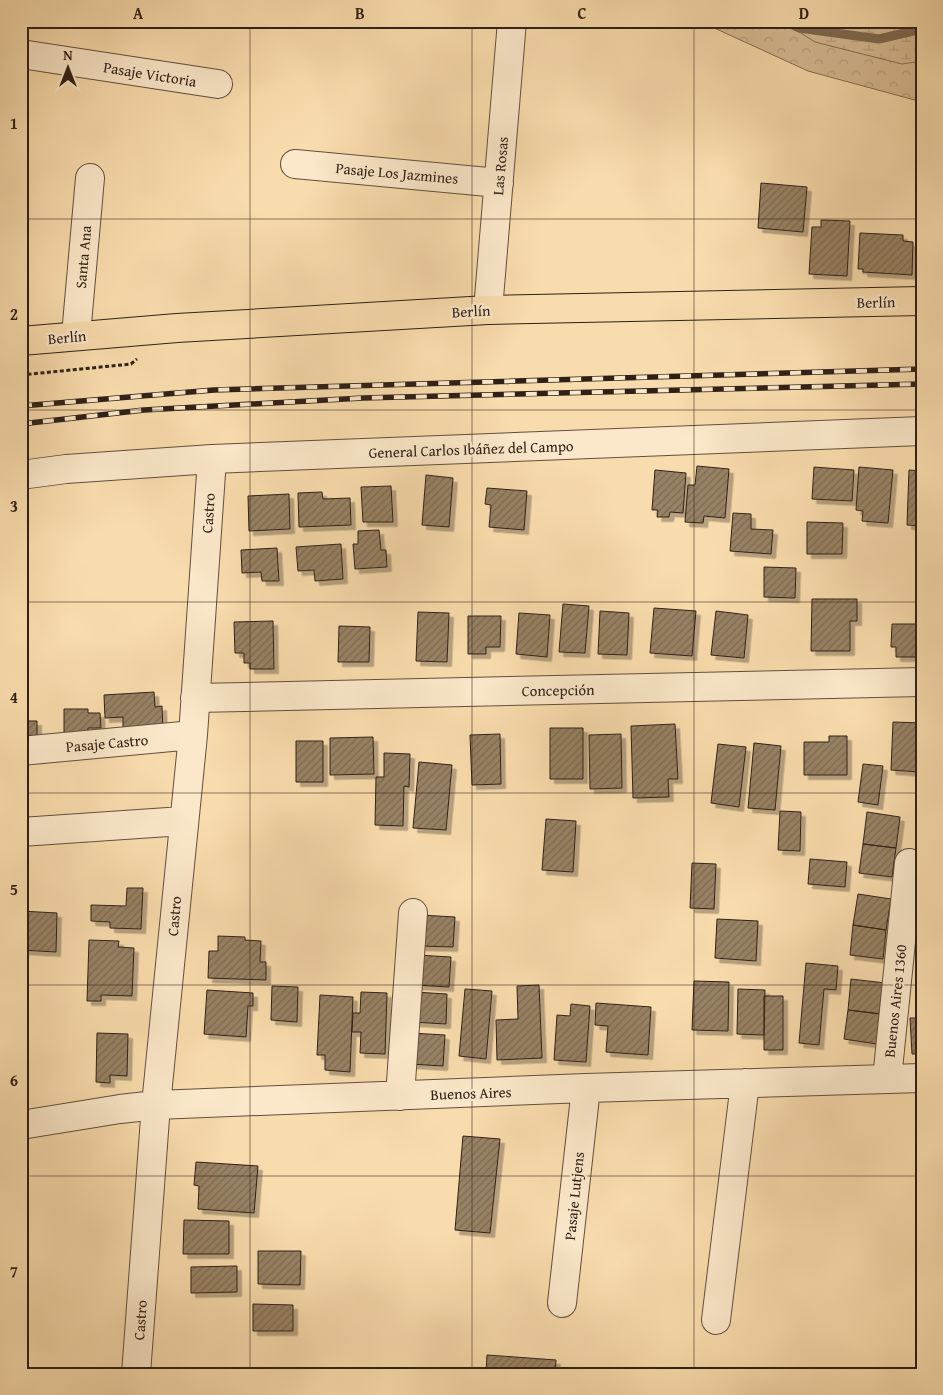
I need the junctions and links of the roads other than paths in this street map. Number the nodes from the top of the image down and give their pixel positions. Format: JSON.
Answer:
{"nodes":[{"id":1,"x":512,"y":21,"type":"edge"},
{"id":2,"x":21,"y":54,"type":"edge"},
{"id":3,"x":218,"y":84,"type":"dead end"},
{"id":4,"x":294,"y":164,"type":"dead end"},
{"id":5,"x":90,"y":178,"type":"dead end"},
{"id":6,"x":499,"y":183,"type":"junction"},
{"id":7,"x":922,"y":301,"type":"edge"},
{"id":8,"x":488,"y":310,"type":"junction"},
{"id":9,"x":76,"y":336,"type":"junction"},
{"id":10,"x":21,"y":341,"type":"edge"},
{"id":11,"x":922,"y":431,"type":"edge"},
{"id":12,"x":212,"y":459,"type":"junction"},
{"id":13,"x":21,"y":475,"type":"edge"},
{"id":14,"x":922,"y":682,"type":"edge"},
{"id":15,"x":195,"y":698,"type":"junction"},
{"id":16,"x":193,"y":735,"type":"junction"},
{"id":17,"x":21,"y":751,"type":"edge"},
{"id":18,"x":184,"y":821,"type":"junction"},
{"id":19,"x":21,"y":832,"type":"edge"},
{"id":20,"x":908,"y":863,"type":"dead end"},
{"id":21,"x":413,"y":913,"type":"dead end"},
{"id":22,"x":922,"y":1078,"type":"edge"},
{"id":23,"x":887,"y":1079,"type":"junction"},
{"id":24,"x":745,"y":1084,"type":"junction"},
{"id":25,"x":586,"y":1088,"type":"junction"},
{"id":26,"x":400,"y":1096,"type":"junction"},
{"id":27,"x":156,"y":1105,"type":"junction"},
{"id":28,"x":21,"y":1125,"type":"edge"},
{"id":29,"x":562,"y":1303,"type":"dead end"},
{"id":30,"x":716,"y":1320,"type":"dead end"},
{"id":31,"x":136,"y":1374,"type":"edge"}],
"edges":[{"from":1,"to":6,"type":"street","name":"Las Rosas"},
{"from":2,"to":3,"type":"street","name":"Pasaje Victoria"},
{"from":4,"to":6,"type":"street","name":"Pasaje Los Jazmines"},
{"from":5,"to":9,"type":"street","name":"Santa Ana"},
{"from":6,"to":8,"type":"street","name":"Las Rosas"},
{"from":7,"to":8,"type":"main road","name":"Berlín"},
{"from":8,"to":9,"type":"main road","name":"Berlín"},
{"from":9,"to":10,"type":"main road","name":"Berlín"},
{"from":11,"to":12,"type":"street","name":"General Carlos Ibáñez del Campo"},
{"from":12,"to":13,"type":"street","name":"General Carlos Ibáñez del Campo"},
{"from":12,"to":15,"type":"street","name":"Castro"},
{"from":14,"to":15,"type":"street","name":"Concepción"},
{"from":15,"to":16,"type":"street","name":"Castro"},
{"from":16,"to":17,"type":"street","name":"Pasaje Castro"},
{"from":16,"to":18,"type":"street","name":"Castro"},
{"from":18,"to":19,"type":"street"},
{"from":18,"to":27,"type":"street","name":"Castro"},
{"from":20,"to":23,"type":"street","name":"Buenos Aires 1360"},
{"from":21,"to":26,"type":"street"},
{"from":22,"to":23,"type":"street","name":"Buenos Aires"},
{"from":23,"to":24,"type":"street","name":"Buenos Aires"},
{"from":24,"to":25,"type":"street","name":"Buenos Aires"},
{"from":24,"to":30,"type":"street"},
{"from":25,"to":26,"type":"street","name":"Buenos Aires"},
{"from":25,"to":29,"type":"street","name":"Pasaje Lutjens"},
{"from":26,"to":27,"type":"street","name":"Buenos Aires"},
{"from":27,"to":28,"type":"street","name":"Buenos Aires"},
{"from":27,"to":31,"type":"street","name":"Castro"}]}
